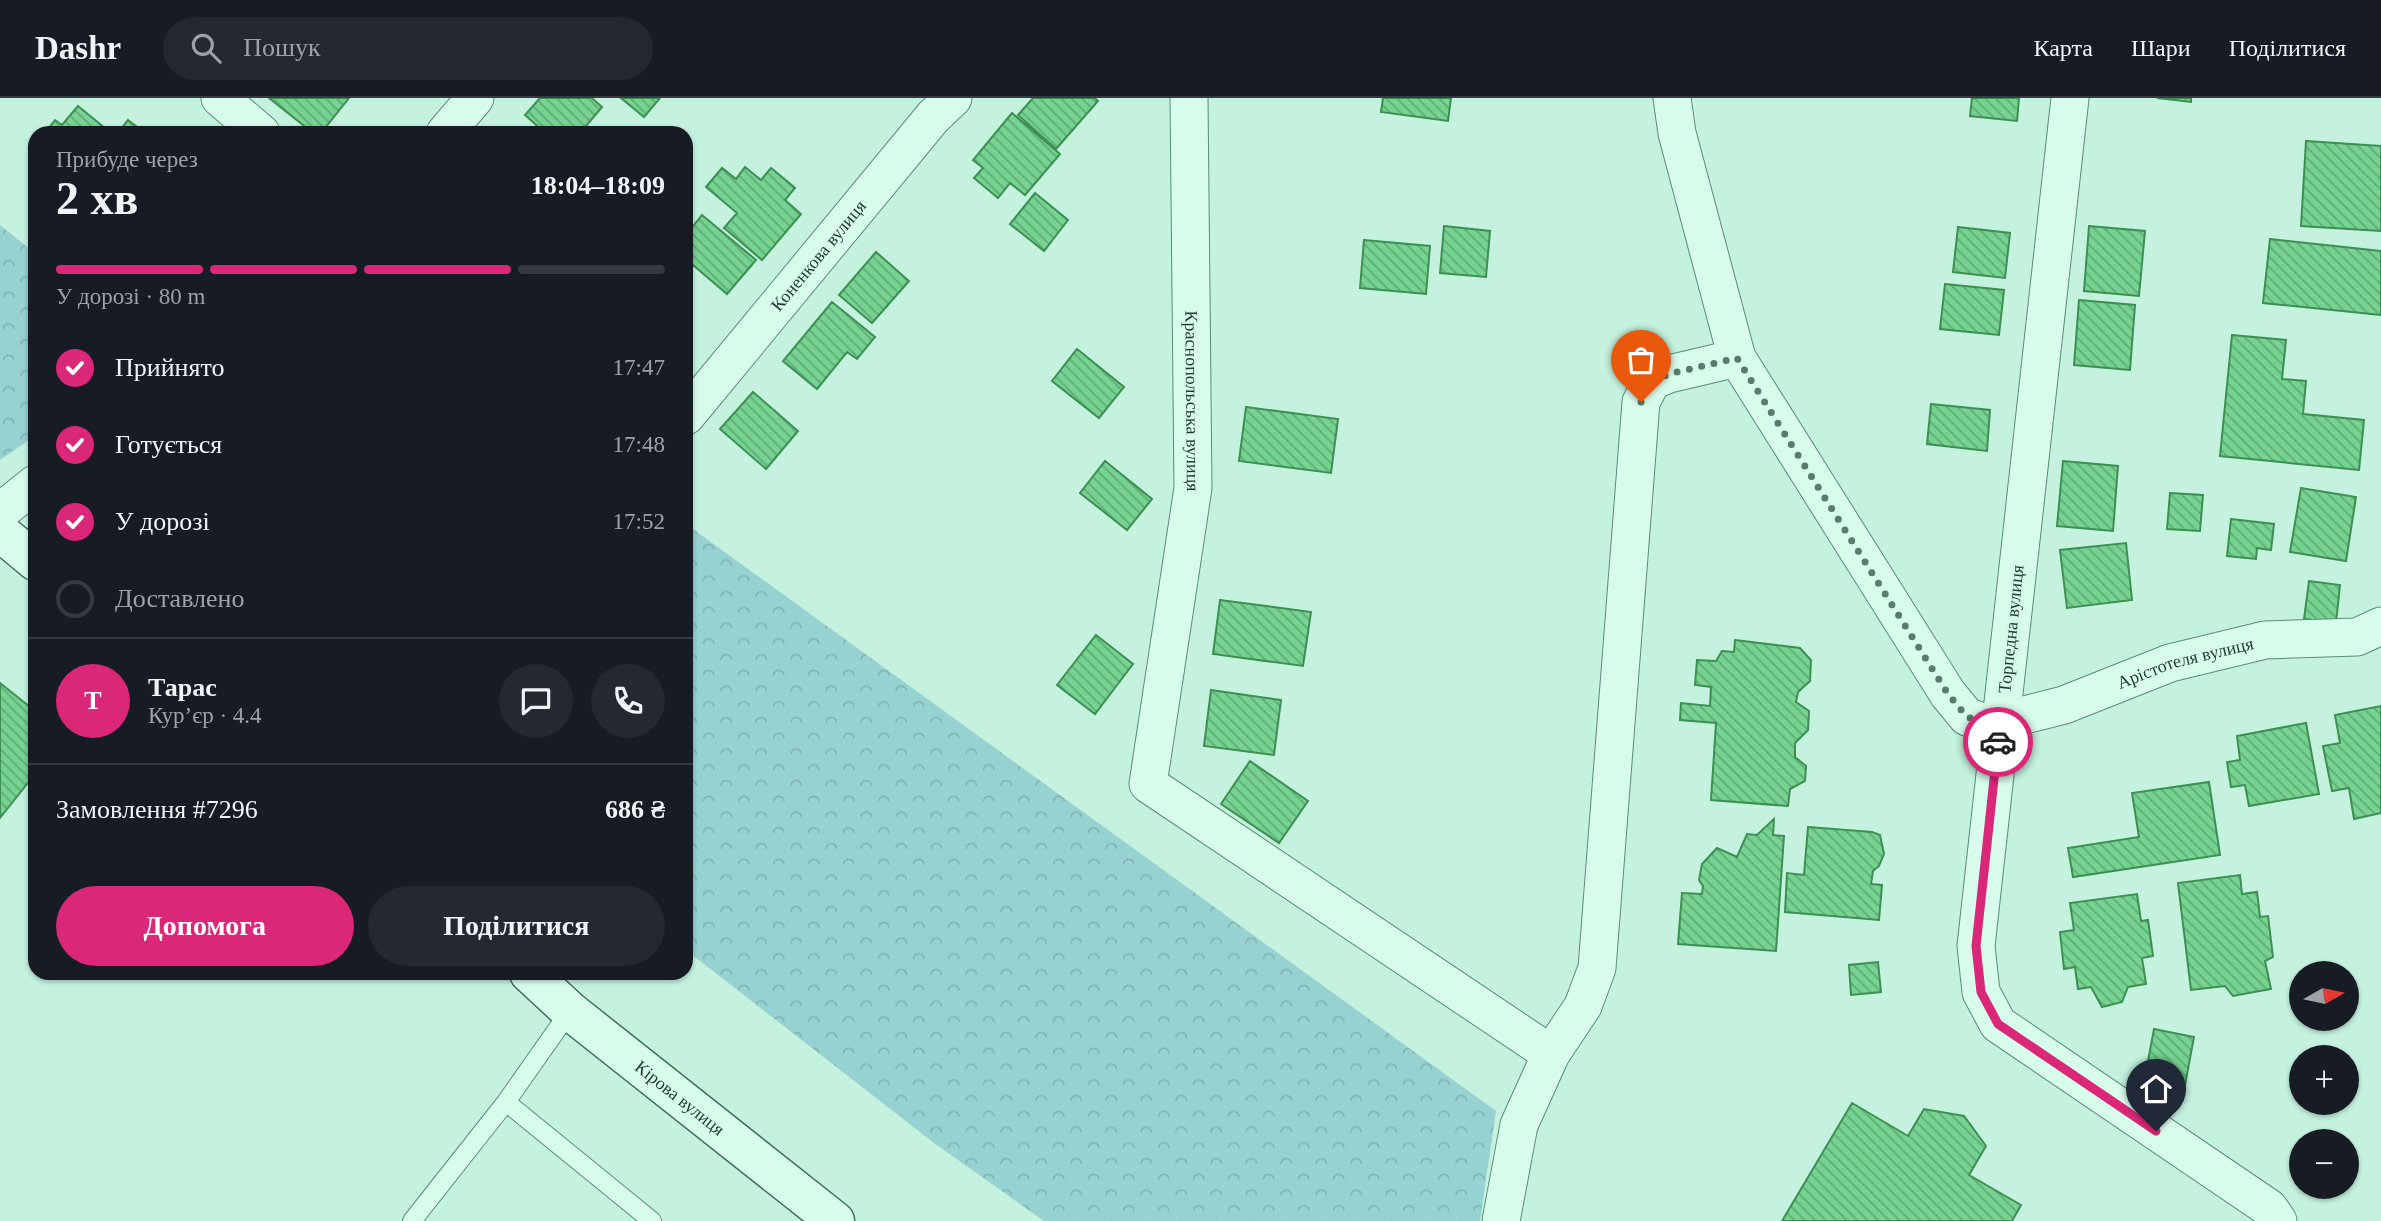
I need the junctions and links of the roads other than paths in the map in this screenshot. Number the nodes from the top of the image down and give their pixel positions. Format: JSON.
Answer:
{"nodes":[{"id":1,"x":220,"y":98,"type":"edge"},
{"id":2,"x":475,"y":98,"type":"edge"},
{"id":3,"x":1189,"y":98,"type":"edge"},
{"id":4,"x":1672,"y":98,"type":"edge"},
{"id":5,"x":2070,"y":98,"type":"edge"},
{"id":6,"x":932,"y":104,"type":"edge"},
{"id":7,"x":253,"y":126,"type":"edge"},
{"id":8,"x":451,"y":126,"type":"edge"},
{"id":9,"x":1737,"y":358,"type":"junction"},
{"id":10,"x":693,"y":406,"type":"edge"},
{"id":11,"x":28,"y":490,"type":"edge"},
{"id":12,"x":0,"y":512,"type":"edge"},
{"id":13,"x":0,"y":532,"type":"edge"},
{"id":14,"x":28,"y":555,"type":"edge"},
{"id":15,"x":2381,"y":626,"type":"edge"},
{"id":16,"x":2000,"y":724,"type":"junction"},
{"id":17,"x":537,"y":980,"type":"edge"},
{"id":18,"x":570,"y":1011,"type":"junction"},
{"id":19,"x":1551,"y":1054,"type":"junction"},
{"id":20,"x":506,"y":1102,"type":"junction"},
{"id":21,"x":824,"y":1218,"type":"edge"},
{"id":22,"x":412,"y":1221,"type":"edge"},
{"id":23,"x":652,"y":1221,"type":"edge"},
{"id":24,"x":1501,"y":1221,"type":"edge"},
{"id":25,"x":2278,"y":1221,"type":"edge"}],
"edges":[{"from":1,"to":7,"type":"street"},
{"from":2,"to":8,"type":"street"},
{"from":3,"to":19,"type":"street","name":"Краснопольська вулиця"},
{"from":4,"to":9,"type":"street"},
{"from":5,"to":16,"type":"street","name":"Торпедна вулиця"},
{"from":6,"to":10,"type":"street","name":"Коненкова вулиця"},
{"from":9,"to":16,"type":"street"},
{"from":9,"to":19,"type":"street"},
{"from":11,"to":12,"type":"street"},
{"from":13,"to":14,"type":"main road"},
{"from":15,"to":16,"type":"street","name":"Арістотеля вулиця"},
{"from":16,"to":25,"type":"street","name":"Торпедна вулиця"},
{"from":17,"to":18,"type":"main road","name":"Кірова вулиця"},
{"from":18,"to":20,"type":"lane"},
{"from":18,"to":21,"type":"main road","name":"Кірова вулиця"},
{"from":19,"to":24,"type":"street"},
{"from":20,"to":22,"type":"lane"},
{"from":20,"to":23,"type":"lane"}]}
